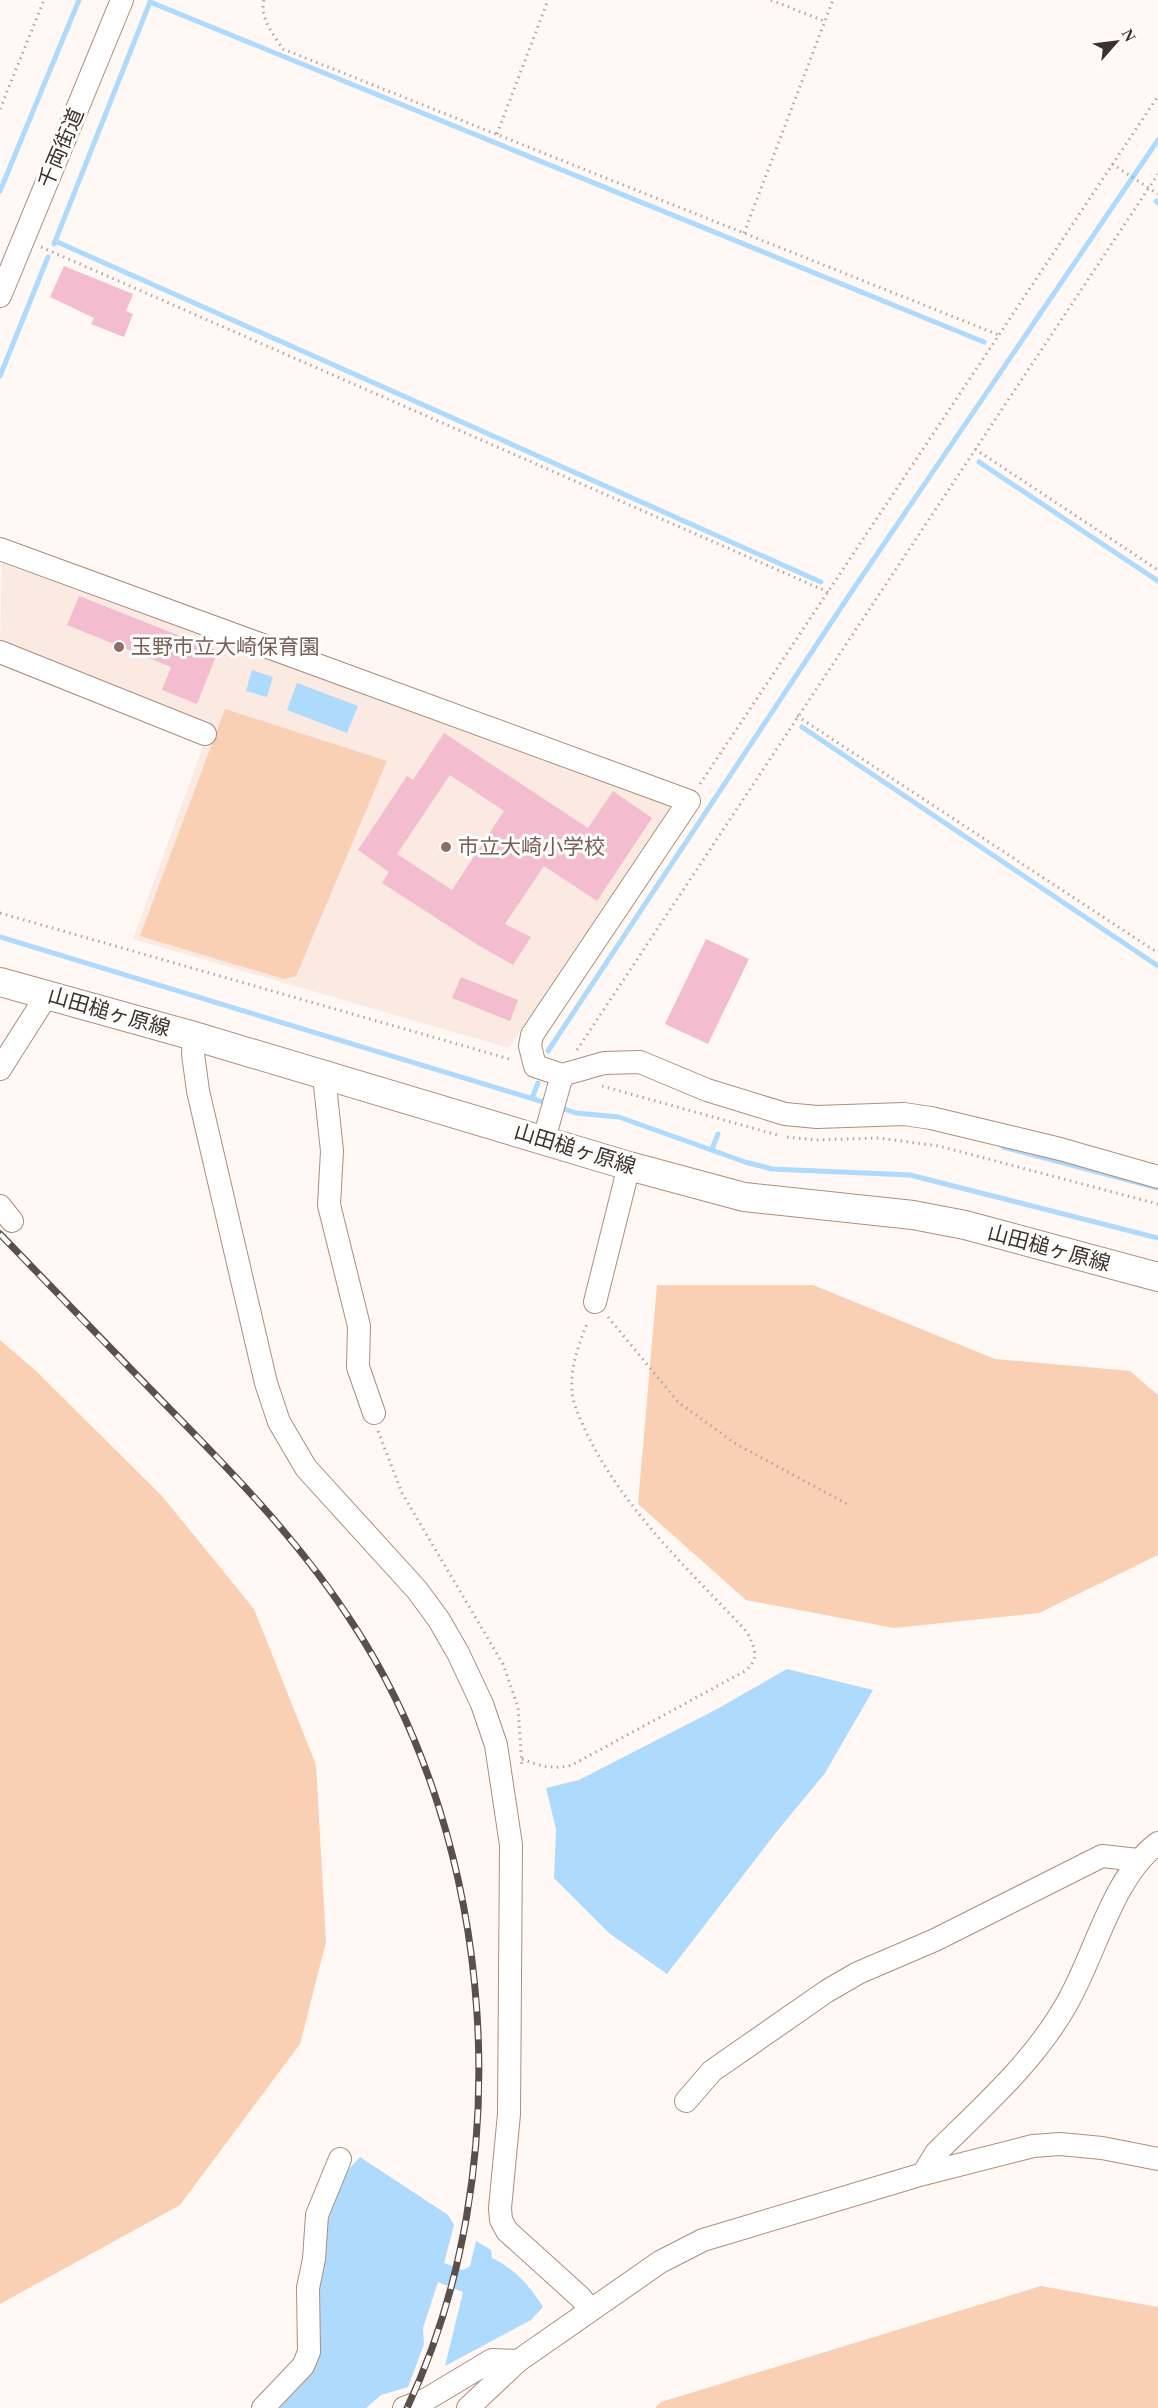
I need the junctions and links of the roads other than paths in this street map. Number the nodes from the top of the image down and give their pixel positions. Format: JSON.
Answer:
{"nodes":[{"id":1,"x":122,"y":0,"type":"edge"},
{"id":2,"x":0,"y":296,"type":"edge"},
{"id":3,"x":0,"y":549,"type":"edge"},
{"id":4,"x":0,"y":652,"type":"edge"},
{"id":5,"x":205,"y":734,"type":"dead end"},
{"id":6,"x":0,"y":982,"type":"edge"},
{"id":7,"x":47,"y":995,"type":"junction"},
{"id":8,"x":194,"y":1036,"type":"junction"},
{"id":9,"x":0,"y":1069,"type":"edge"},
{"id":10,"x":324,"y":1076,"type":"junction"},
{"id":11,"x":560,"y":1081,"type":"junction"},
{"id":12,"x":544,"y":1139,"type":"junction"},
{"id":13,"x":629,"y":1167,"type":"junction"},
{"id":14,"x":1158,"y":1177,"type":"edge"},
{"id":15,"x":1158,"y":1277,"type":"edge"},
{"id":16,"x":595,"y":1302,"type":"road end"},
{"id":17,"x":374,"y":1413,"type":"road end"},
{"id":18,"x":1158,"y":1843,"type":"edge"},
{"id":19,"x":1138,"y":1860,"type":"junction"},
{"id":20,"x":686,"y":2101,"type":"dead end"},
{"id":21,"x":340,"y":2159,"type":"dead end"},
{"id":22,"x":1158,"y":2159,"type":"edge"},
{"id":23,"x":923,"y":2174,"type":"junction"},
{"id":24,"x":591,"y":2310,"type":"junction"},
{"id":25,"x":518,"y":2361,"type":"junction"},
{"id":26,"x":263,"y":2408,"type":"edge"},
{"id":27,"x":404,"y":2408,"type":"edge"},
{"id":28,"x":468,"y":2408,"type":"edge"}],
"edges":[{"from":1,"to":2,"type":"street","name":"千両街道"},
{"from":3,"to":11,"type":"street"},
{"from":4,"to":5,"type":"street"},
{"from":6,"to":7,"type":"main road","name":"山田槌ヶ原線"},
{"from":7,"to":8,"type":"main road","name":"山田槌ヶ原線"},
{"from":7,"to":9,"type":"street"},
{"from":8,"to":10,"type":"main road","name":"山田槌ヶ原線"},
{"from":8,"to":24,"type":"street"},
{"from":10,"to":12,"type":"main road","name":"山田槌ヶ原線"},
{"from":10,"to":17,"type":"street"},
{"from":11,"to":12,"type":"street"},
{"from":11,"to":14,"type":"street"},
{"from":12,"to":13,"type":"main road","name":"山田槌ヶ原線"},
{"from":13,"to":15,"type":"main road","name":"山田槌ヶ原線"},
{"from":13,"to":16,"type":"street"},
{"from":18,"to":19,"type":"street"},
{"from":19,"to":20,"type":"street"},
{"from":19,"to":23,"type":"street"},
{"from":21,"to":26,"type":"street"},
{"from":22,"to":23,"type":"street"},
{"from":23,"to":24,"type":"street"},
{"from":24,"to":25,"type":"street"},
{"from":25,"to":27,"type":"street"},
{"from":25,"to":28,"type":"street"}]}
